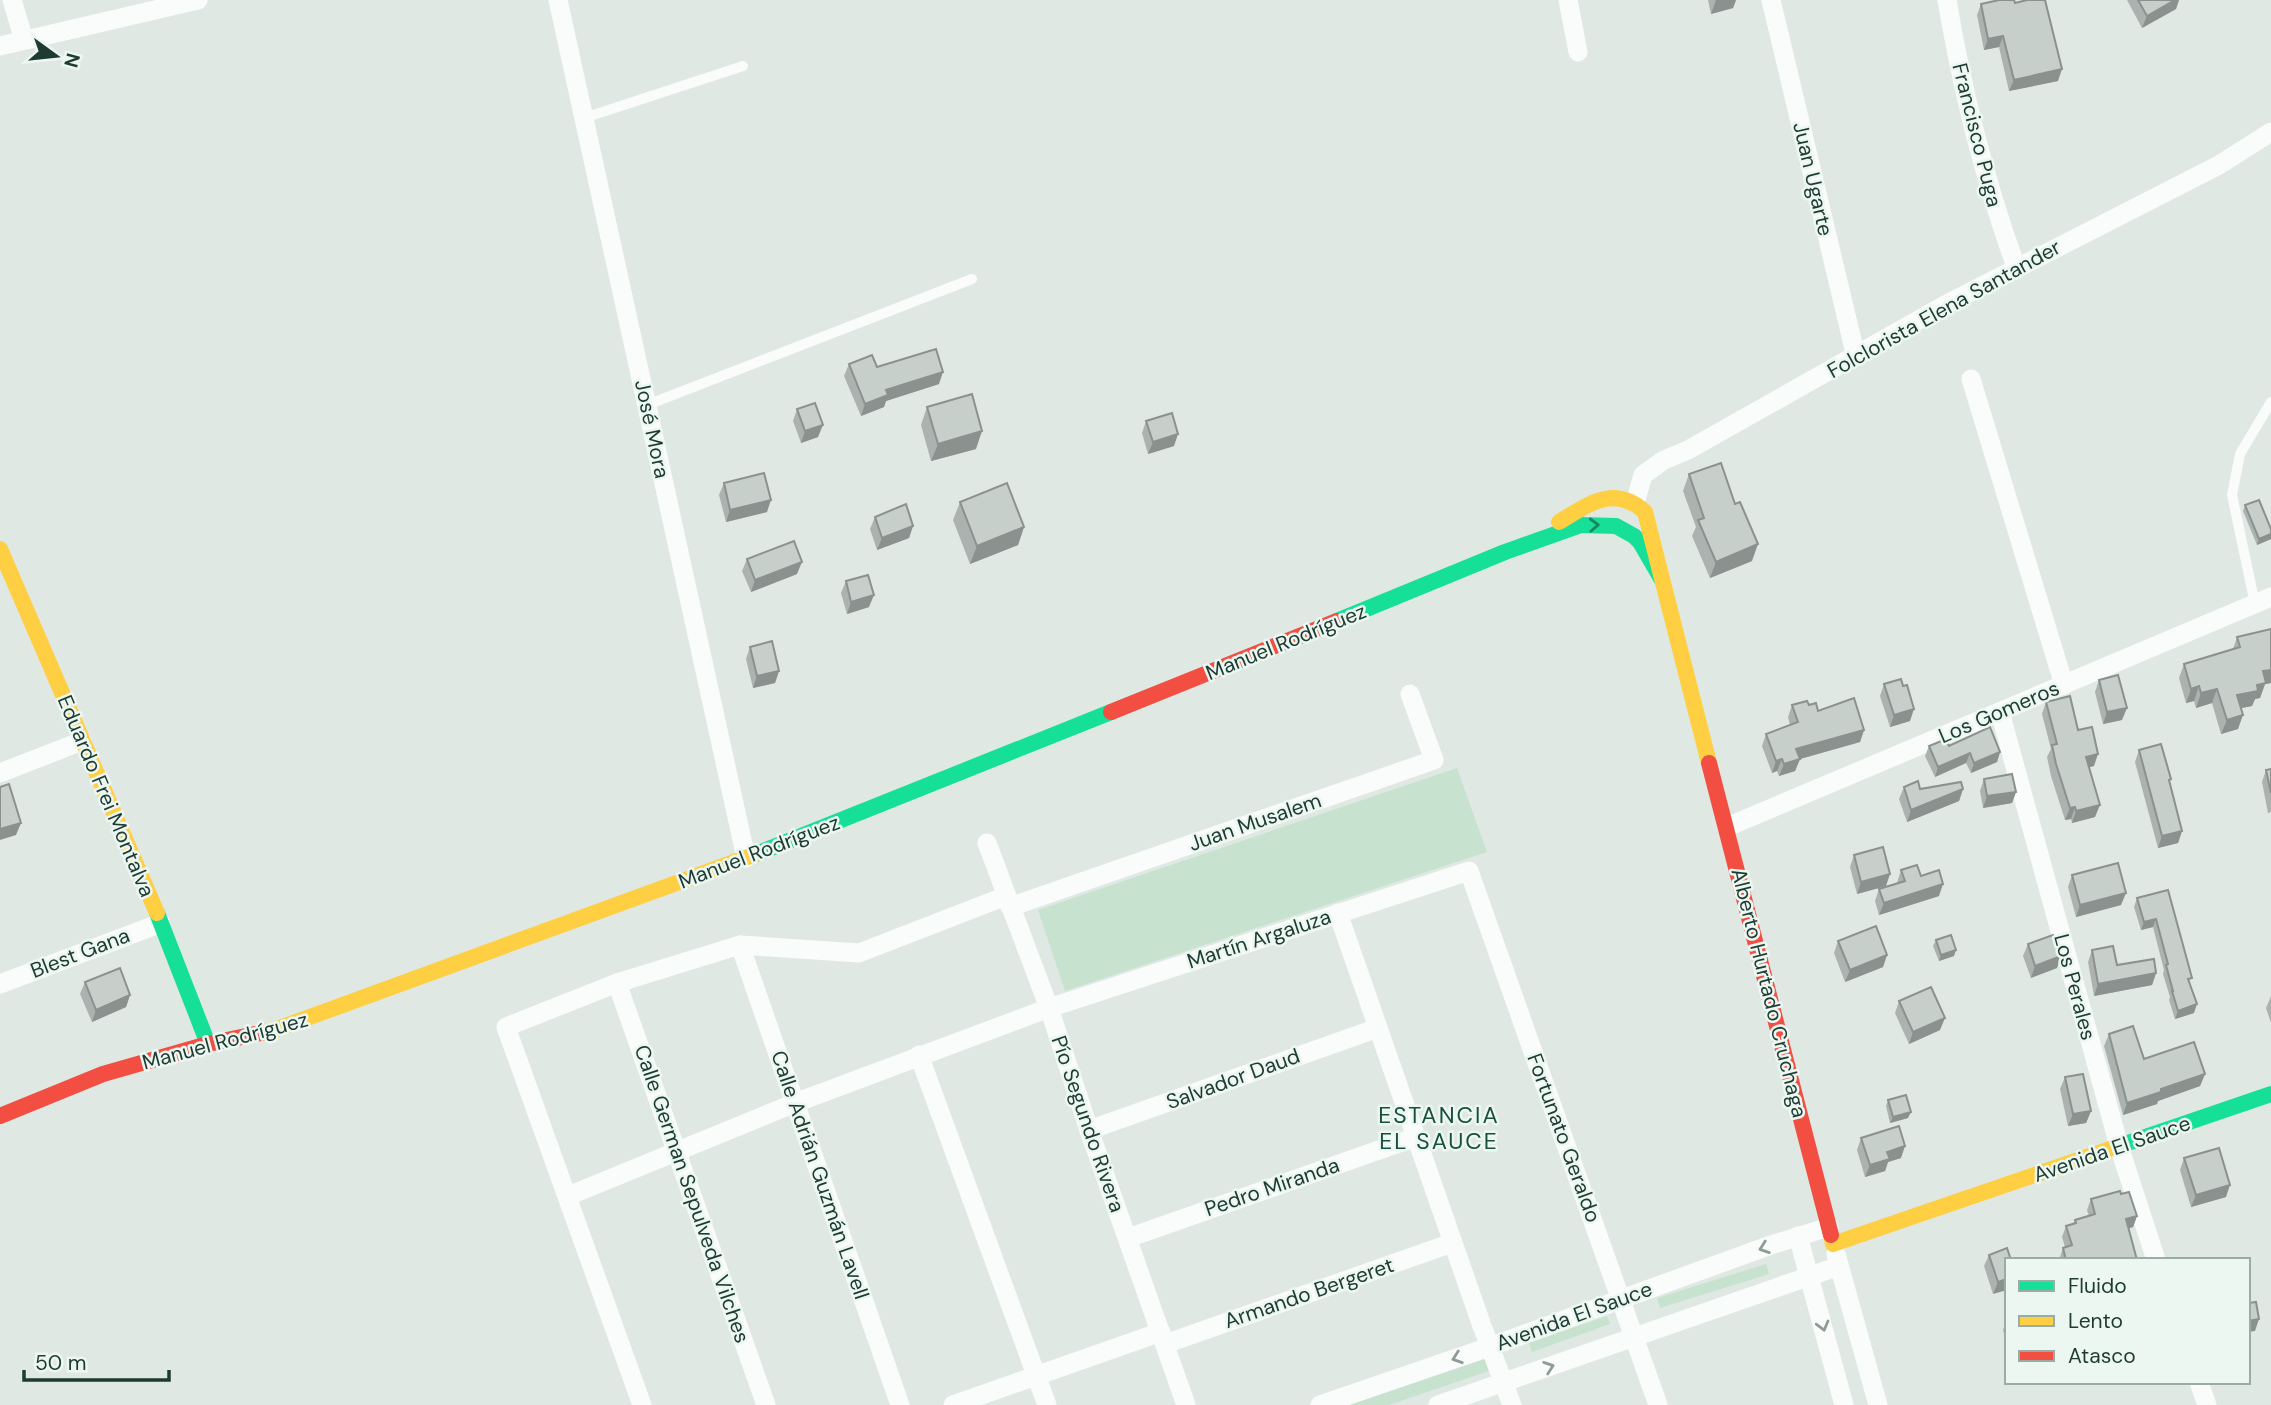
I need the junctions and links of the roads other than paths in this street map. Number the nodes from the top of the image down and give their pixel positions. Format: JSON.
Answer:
{"nodes":[{"id":1,"x":12,"y":0,"type":"edge"},
{"id":2,"x":198,"y":0,"type":"edge"},
{"id":3,"x":558,"y":0,"type":"edge"},
{"id":4,"x":1568,"y":0,"type":"edge"},
{"id":5,"x":1771,"y":0,"type":"edge"},
{"id":6,"x":1947,"y":0,"type":"edge"},
{"id":7,"x":24,"y":40,"type":"junction"},
{"id":8,"x":0,"y":46,"type":"edge"},
{"id":9,"x":1578,"y":52,"type":"dead end"},
{"id":10,"x":743,"y":66,"type":"dead end"},
{"id":11,"x":584,"y":118,"type":"junction"},
{"id":12,"x":2271,"y":132,"type":"edge"},
{"id":13,"x":2016,"y":267,"type":"junction"},
{"id":14,"x":972,"y":279,"type":"dead end"},
{"id":15,"x":1856,"y":357,"type":"junction"},
{"id":16,"x":1971,"y":379,"type":"dead end"},
{"id":17,"x":2271,"y":402,"type":"edge"},
{"id":18,"x":647,"y":405,"type":"junction"},
{"id":19,"x":1635,"y":503,"type":"junction"},
{"id":20,"x":0,"y":549,"type":"edge"},
{"id":21,"x":1505,"y":551,"type":"junction"},
{"id":22,"x":1662,"y":580,"type":"junction"},
{"id":23,"x":2263,"y":600,"type":"edge"},
{"id":24,"x":2064,"y":685,"type":"junction"},
{"id":25,"x":1410,"y":694,"type":"dead end"},
{"id":26,"x":2000,"y":712,"type":"junction"},
{"id":27,"x":82,"y":741,"type":"junction"},
{"id":28,"x":0,"y":773,"type":"edge"},
{"id":29,"x":1727,"y":827,"type":"junction"},
{"id":30,"x":987,"y":843,"type":"dead end"},
{"id":31,"x":746,"y":858,"type":"junction"},
{"id":32,"x":1469,"y":871,"type":"joint"},
{"id":33,"x":1008,"y":902,"type":"junction"},
{"id":34,"x":1338,"y":913,"type":"junction"},
{"id":35,"x":161,"y":923,"type":"junction"},
{"id":36,"x":740,"y":945,"type":"junction"},
{"id":37,"x":617,"y":983,"type":"junction"},
{"id":38,"x":0,"y":984,"type":"edge"},
{"id":39,"x":1049,"y":1008,"type":"junction"},
{"id":40,"x":1378,"y":1028,"type":"junction"},
{"id":41,"x":208,"y":1044,"type":"junction"},
{"id":42,"x":919,"y":1055,"type":"junction"},
{"id":43,"x":2271,"y":1094,"type":"edge"},
{"id":44,"x":795,"y":1103,"type":"junction"},
{"id":45,"x":0,"y":1116,"type":"edge"},
{"id":46,"x":1089,"y":1130,"type":"junction"},
{"id":47,"x":1416,"y":1137,"type":"junction"},
{"id":48,"x":2119,"y":1146,"type":"junction"},
{"id":49,"x":677,"y":1152,"type":"junction"},
{"id":50,"x":568,"y":1196,"type":"junction"},
{"id":51,"x":1798,"y":1236,"type":"junction"},
{"id":52,"x":1831,"y":1236,"type":"junction"},
{"id":53,"x":1128,"y":1238,"type":"junction"},
{"id":54,"x":1452,"y":1243,"type":"junction"},
{"id":55,"x":2155,"y":1258,"type":"edge"},
{"id":56,"x":1839,"y":1266,"type":"junction"},
{"id":57,"x":1810,"y":1275,"type":"junction"},
{"id":58,"x":1621,"y":1299,"type":"junction"},
{"id":59,"x":1634,"y":1337,"type":"junction"},
{"id":60,"x":1163,"y":1338,"type":"junction"},
{"id":61,"x":1489,"y":1347,"type":"junction"},
{"id":62,"x":1037,"y":1376,"type":"junction"},
{"id":63,"x":1504,"y":1382,"type":"junction"},
{"id":64,"x":2200,"y":1384,"type":"edge"},
{"id":65,"x":642,"y":1405,"type":"edge"},
{"id":66,"x":766,"y":1405,"type":"edge"},
{"id":67,"x":900,"y":1405,"type":"edge"},
{"id":68,"x":953,"y":1405,"type":"edge"},
{"id":69,"x":1047,"y":1405,"type":"edge"},
{"id":70,"x":1186,"y":1405,"type":"edge"},
{"id":71,"x":1320,"y":1405,"type":"edge"},
{"id":72,"x":1438,"y":1405,"type":"edge"},
{"id":73,"x":1512,"y":1405,"type":"edge"},
{"id":74,"x":1658,"y":1405,"type":"edge"},
{"id":75,"x":1844,"y":1405,"type":"edge"},
{"id":76,"x":1878,"y":1405,"type":"edge"},
{"id":77,"x":2207,"y":1405,"type":"edge"}],
"edges":[{"from":1,"to":7,"type":"street"},
{"from":2,"to":7,"type":"street"},
{"from":3,"to":11,"type":"street","name":"José Mora"},
{"from":4,"to":9,"type":"street"},
{"from":5,"to":15,"type":"street","name":"Juan Ugarte"},
{"from":6,"to":13,"type":"street","name":"Francisco Puga"},
{"from":7,"to":8,"type":"street"},
{"from":10,"to":11,"type":"lane"},
{"from":11,"to":18,"type":"street","name":"José Mora"},
{"from":12,"to":13,"type":"street","name":"Folclorista Elena Santander"},
{"from":13,"to":15,"type":"street","name":"Folclorista Elena Santander"},
{"from":14,"to":18,"type":"lane"},
{"from":15,"to":19,"type":"street","name":"Folclorista Elena Santander"},
{"from":16,"to":24,"type":"street"},
{"from":17,"to":23,"type":"lane"},
{"from":18,"to":31,"type":"street","name":"José Mora"},
{"from":19,"to":21,"type":"street","name":"Manuel Rodríguez"},
{"from":19,"to":22,"type":"street"},
{"from":20,"to":27,"type":"street","name":"Eduardo Frei Montalva"},
{"from":21,"to":22,"type":"street","name":"Manuel Rodríguez","one_way":true},
{"from":21,"to":31,"type":"street","name":"Manuel Rodríguez"},
{"from":22,"to":29,"type":"street","name":"Alberto Hurtado Cruchaga"},
{"from":23,"to":24,"type":"street","name":"Los Gomeros"},
{"from":24,"to":26,"type":"street","name":"Los Gomeros"},
{"from":25,"to":33,"type":"street","name":"Juan Musalem"},
{"from":26,"to":29,"type":"street","name":"Los Gomeros"},
{"from":26,"to":48,"type":"street","name":"Los Perales"},
{"from":27,"to":28,"type":"street"},
{"from":27,"to":35,"type":"street","name":"Eduardo Frei Montalva"},
{"from":29,"to":52,"type":"street","name":"Alberto Hurtado Cruchaga"},
{"from":30,"to":33,"type":"street","name":"Pío Segundo Rivera"},
{"from":31,"to":41,"type":"street","name":"Manuel Rodríguez"},
{"from":32,"to":34,"type":"street","name":"Martín Argaluza"},
{"from":32,"to":58,"type":"street","name":"Fortunato Geraldo"},
{"from":33,"to":36,"type":"street"},
{"from":33,"to":39,"type":"street","name":"Pío Segundo Rivera"},
{"from":34,"to":39,"type":"street","name":"Martín Argaluza"},
{"from":34,"to":40,"type":"street"},
{"from":35,"to":38,"type":"street","name":"Blest Gana"},
{"from":35,"to":41,"type":"street","name":"Eduardo Frei Montalva"},
{"from":36,"to":37,"type":"street"},
{"from":36,"to":44,"type":"street","name":"Calle Adrián Guzmán Lavell"},
{"from":37,"to":49,"type":"street","name":"Calle German Sepulveda Vilches"},
{"from":37,"to":50,"type":"street"},
{"from":39,"to":42,"type":"street","name":"Martín Argaluza"},
{"from":39,"to":46,"type":"street","name":"Pío Segundo Rivera"},
{"from":40,"to":46,"type":"street","name":"Salvador Daud"},
{"from":40,"to":47,"type":"street"},
{"from":41,"to":45,"type":"street","name":"Manuel Rodríguez"},
{"from":42,"to":44,"type":"street","name":"Martín Argaluza"},
{"from":42,"to":62,"type":"street"},
{"from":43,"to":48,"type":"street","name":"Avenida El Sauce"},
{"from":44,"to":49,"type":"street","name":"Martín Argaluza"},
{"from":44,"to":67,"type":"street","name":"Calle Adrián Guzmán Lavell"},
{"from":46,"to":53,"type":"street","name":"Pío Segundo Rivera"},
{"from":47,"to":53,"type":"street","name":"Pedro Miranda"},
{"from":47,"to":54,"type":"street"},
{"from":48,"to":52,"type":"street","name":"Avenida El Sauce"},
{"from":48,"to":55,"type":"street","name":"Los Perales"},
{"from":49,"to":50,"type":"street","name":"Martín Argaluza"},
{"from":49,"to":66,"type":"street","name":"Calle German Sepulveda Vilches"},
{"from":50,"to":65,"type":"street"},
{"from":51,"to":52,"type":"street","name":"Avenida El Sauce"},
{"from":51,"to":57,"type":"street"},
{"from":51,"to":58,"type":"street","name":"Avenida El Sauce","one_way":true},
{"from":52,"to":56,"type":"street","name":"Alberto Hurtado Cruchaga"},
{"from":53,"to":60,"type":"street","name":"Pío Segundo Rivera"},
{"from":54,"to":60,"type":"street","name":"Armando Bergeret"},
{"from":54,"to":61,"type":"street"},
{"from":56,"to":57,"type":"street","name":"Avenida El Sauce"},
{"from":56,"to":76,"type":"street","name":"Alberto Hurtado Cruchaga"},
{"from":57,"to":59,"type":"street","name":"Avenida El Sauce"},
{"from":57,"to":75,"type":"street","one_way":true},
{"from":58,"to":59,"type":"street","name":"Fortunato Geraldo"},
{"from":58,"to":61,"type":"street","name":"Avenida El Sauce"},
{"from":63,"to":59,"type":"street","name":"Avenida El Sauce","one_way":true},
{"from":59,"to":74,"type":"street","name":"Fortunato Geraldo"},
{"from":60,"to":62,"type":"street","name":"Armando Bergeret"},
{"from":60,"to":70,"type":"street","name":"Pío Segundo Rivera"},
{"from":61,"to":63,"type":"street"},
{"from":61,"to":71,"type":"street","name":"Avenida El Sauce","one_way":true},
{"from":62,"to":68,"type":"street","name":"Armando Bergeret"},
{"from":62,"to":69,"type":"street"},
{"from":63,"to":72,"type":"street","name":"Avenida El Sauce"},
{"from":63,"to":73,"type":"street"},
{"from":64,"to":77,"type":"street"}]}
